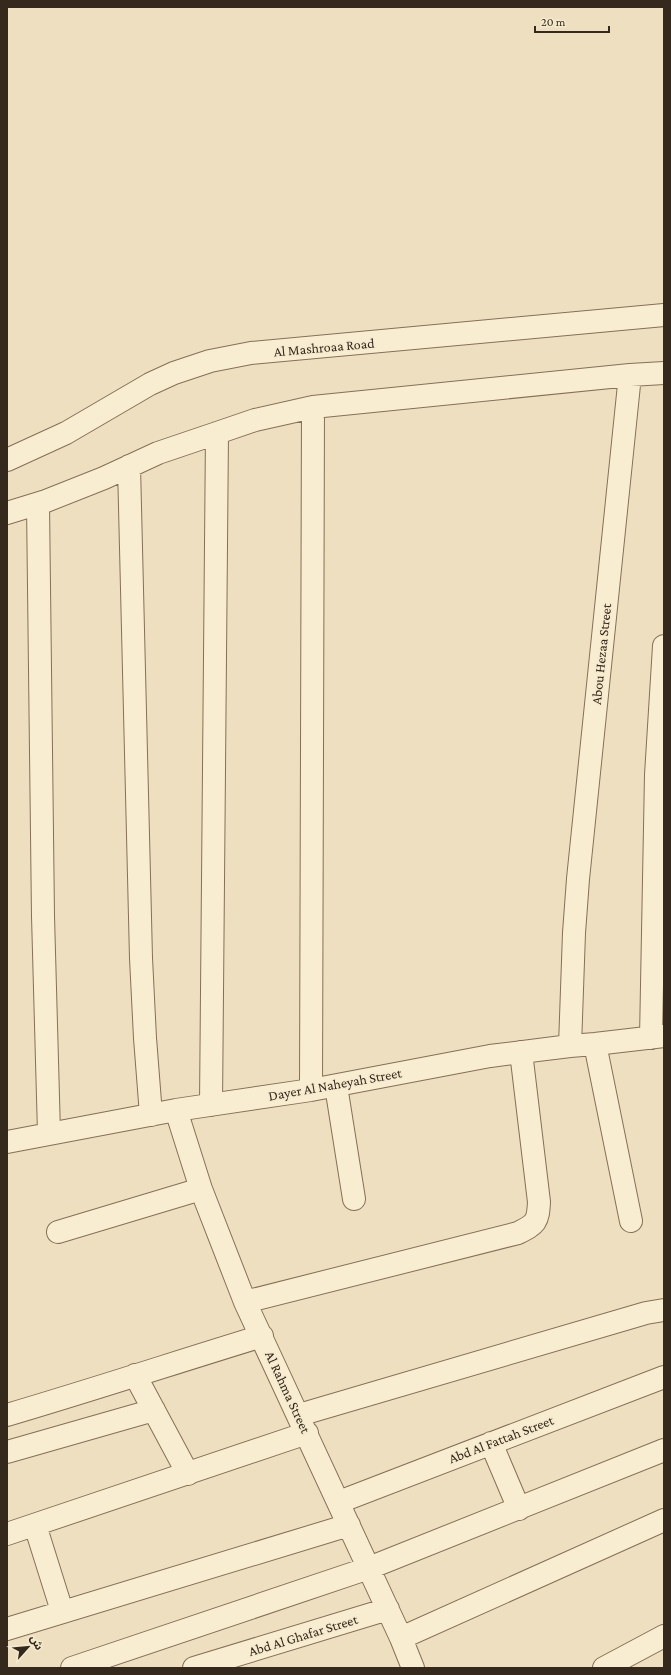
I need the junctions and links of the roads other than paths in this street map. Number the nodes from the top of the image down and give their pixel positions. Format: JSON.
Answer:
{"nodes":[{"id":1,"x":664,"y":315,"type":"edge"},
{"id":2,"x":664,"y":373,"type":"edge"},
{"id":3,"x":630,"y":375,"type":"junction"},
{"id":4,"x":313,"y":406,"type":"junction"},
{"id":5,"x":217,"y":432,"type":"junction"},
{"id":6,"x":7,"y":460,"type":"edge"},
{"id":7,"x":129,"y":466,"type":"junction"},
{"id":8,"x":38,"y":504,"type":"junction"},
{"id":9,"x":7,"y":512,"type":"edge"},
{"id":10,"x":664,"y":646,"type":"edge"},
{"id":11,"x":658,"y":1037,"type":"edge"},
{"id":12,"x":595,"y":1044,"type":"junction"},
{"id":13,"x":570,"y":1046,"type":"junction"},
{"id":14,"x":521,"y":1052,"type":"junction"},
{"id":15,"x":336,"y":1086,"type":"junction"},
{"id":16,"x":311,"y":1090,"type":"junction"},
{"id":17,"x":211,"y":1105,"type":"junction"},
{"id":18,"x":176,"y":1110,"type":"junction"},
{"id":19,"x":151,"y":1115,"type":"junction"},
{"id":20,"x":49,"y":1133,"type":"junction"},
{"id":21,"x":7,"y":1142,"type":"edge"},
{"id":22,"x":201,"y":1189,"type":"junction"},
{"id":23,"x":354,"y":1199,"type":"dead end"},
{"id":24,"x":631,"y":1221,"type":"dead end"},
{"id":25,"x":58,"y":1232,"type":"dead end"},
{"id":26,"x":245,"y":1302,"type":"junction"},
{"id":27,"x":664,"y":1310,"type":"edge"},
{"id":28,"x":262,"y":1336,"type":"junction"},
{"id":29,"x":135,"y":1375,"type":"junction"},
{"id":30,"x":664,"y":1376,"type":"edge"},
{"id":31,"x":154,"y":1410,"type":"junction"},
{"id":32,"x":7,"y":1414,"type":"edge"},
{"id":33,"x":303,"y":1424,"type":"junction"},
{"id":34,"x":491,"y":1443,"type":"junction"},
{"id":35,"x":664,"y":1450,"type":"edge"},
{"id":36,"x":7,"y":1452,"type":"edge"},
{"id":37,"x":188,"y":1474,"type":"junction"},
{"id":38,"x":339,"y":1502,"type":"junction"},
{"id":39,"x":518,"y":1509,"type":"junction"},
{"id":40,"x":664,"y":1520,"type":"edge"},
{"id":41,"x":35,"y":1525,"type":"junction"},
{"id":42,"x":349,"y":1525,"type":"junction"},
{"id":43,"x":7,"y":1534,"type":"edge"},
{"id":44,"x":369,"y":1568,"type":"junction"},
{"id":45,"x":388,"y":1608,"type":"junction"},
{"id":46,"x":62,"y":1611,"type":"junction"},
{"id":47,"x":7,"y":1629,"type":"edge"},
{"id":48,"x":664,"y":1636,"type":"edge"},
{"id":49,"x":401,"y":1638,"type":"junction"},
{"id":50,"x":72,"y":1668,"type":"edge"},
{"id":51,"x":194,"y":1668,"type":"edge"},
{"id":52,"x":413,"y":1668,"type":"edge"},
{"id":53,"x":604,"y":1668,"type":"edge"}],
"edges":[{"from":1,"to":6,"type":"street","name":"Al Mashroaa Road"},
{"from":2,"to":3,"type":"street"},
{"from":3,"to":4,"type":"street"},
{"from":3,"to":13,"type":"street","name":"Abou Hezaa Street"},
{"from":4,"to":5,"type":"street"},
{"from":4,"to":16,"type":"street"},
{"from":5,"to":7,"type":"street"},
{"from":5,"to":17,"type":"street"},
{"from":7,"to":8,"type":"street"},
{"from":7,"to":19,"type":"street"},
{"from":8,"to":9,"type":"street"},
{"from":8,"to":20,"type":"street"},
{"from":10,"to":11,"type":"street"},
{"from":11,"to":12,"type":"street","name":"Dayer Al Naheyah Street"},
{"from":12,"to":13,"type":"street","name":"Dayer Al Naheyah Street"},
{"from":12,"to":24,"type":"street"},
{"from":13,"to":14,"type":"street","name":"Dayer Al Naheyah Street"},
{"from":14,"to":15,"type":"street","name":"Dayer Al Naheyah Street"},
{"from":14,"to":26,"type":"street"},
{"from":15,"to":16,"type":"street","name":"Dayer Al Naheyah Street"},
{"from":15,"to":23,"type":"street"},
{"from":16,"to":17,"type":"street","name":"Dayer Al Naheyah Street"},
{"from":17,"to":18,"type":"street","name":"Dayer Al Naheyah Street"},
{"from":18,"to":19,"type":"street","name":"Dayer Al Naheyah Street"},
{"from":18,"to":22,"type":"street","name":"Al Rahma Street"},
{"from":19,"to":20,"type":"street","name":"Dayer Al Naheyah Street"},
{"from":20,"to":21,"type":"street","name":"Dayer Al Naheyah Street"},
{"from":22,"to":25,"type":"street"},
{"from":22,"to":26,"type":"street","name":"Al Rahma Street"},
{"from":26,"to":28,"type":"street","name":"Al Rahma Street"},
{"from":27,"to":33,"type":"street"},
{"from":28,"to":29,"type":"street"},
{"from":28,"to":33,"type":"street","name":"Al Rahma Street"},
{"from":29,"to":31,"type":"street"},
{"from":29,"to":32,"type":"street"},
{"from":30,"to":34,"type":"street","name":"Abd Al Fattah Street"},
{"from":31,"to":36,"type":"street"},
{"from":31,"to":37,"type":"street"},
{"from":33,"to":37,"type":"street"},
{"from":33,"to":38,"type":"street","name":"Al Rahma Street"},
{"from":34,"to":38,"type":"street","name":"Abd Al Fattah Street"},
{"from":34,"to":39,"type":"street"},
{"from":35,"to":39,"type":"street"},
{"from":37,"to":41,"type":"street"},
{"from":38,"to":42,"type":"street","name":"Al Rahma Street"},
{"from":39,"to":44,"type":"street"},
{"from":40,"to":49,"type":"street"},
{"from":41,"to":43,"type":"street"},
{"from":41,"to":46,"type":"street"},
{"from":42,"to":44,"type":"street","name":"Al Rahma Street"},
{"from":42,"to":46,"type":"street"},
{"from":44,"to":45,"type":"street","name":"Al Rahma Street"},
{"from":44,"to":50,"type":"street"},
{"from":45,"to":49,"type":"street","name":"Al Rahma Street"},
{"from":45,"to":51,"type":"street","name":"Abd Al Ghafar Street"},
{"from":46,"to":47,"type":"street"},
{"from":48,"to":53,"type":"street"},
{"from":49,"to":52,"type":"street","name":"Al Rahma Street"}]}
